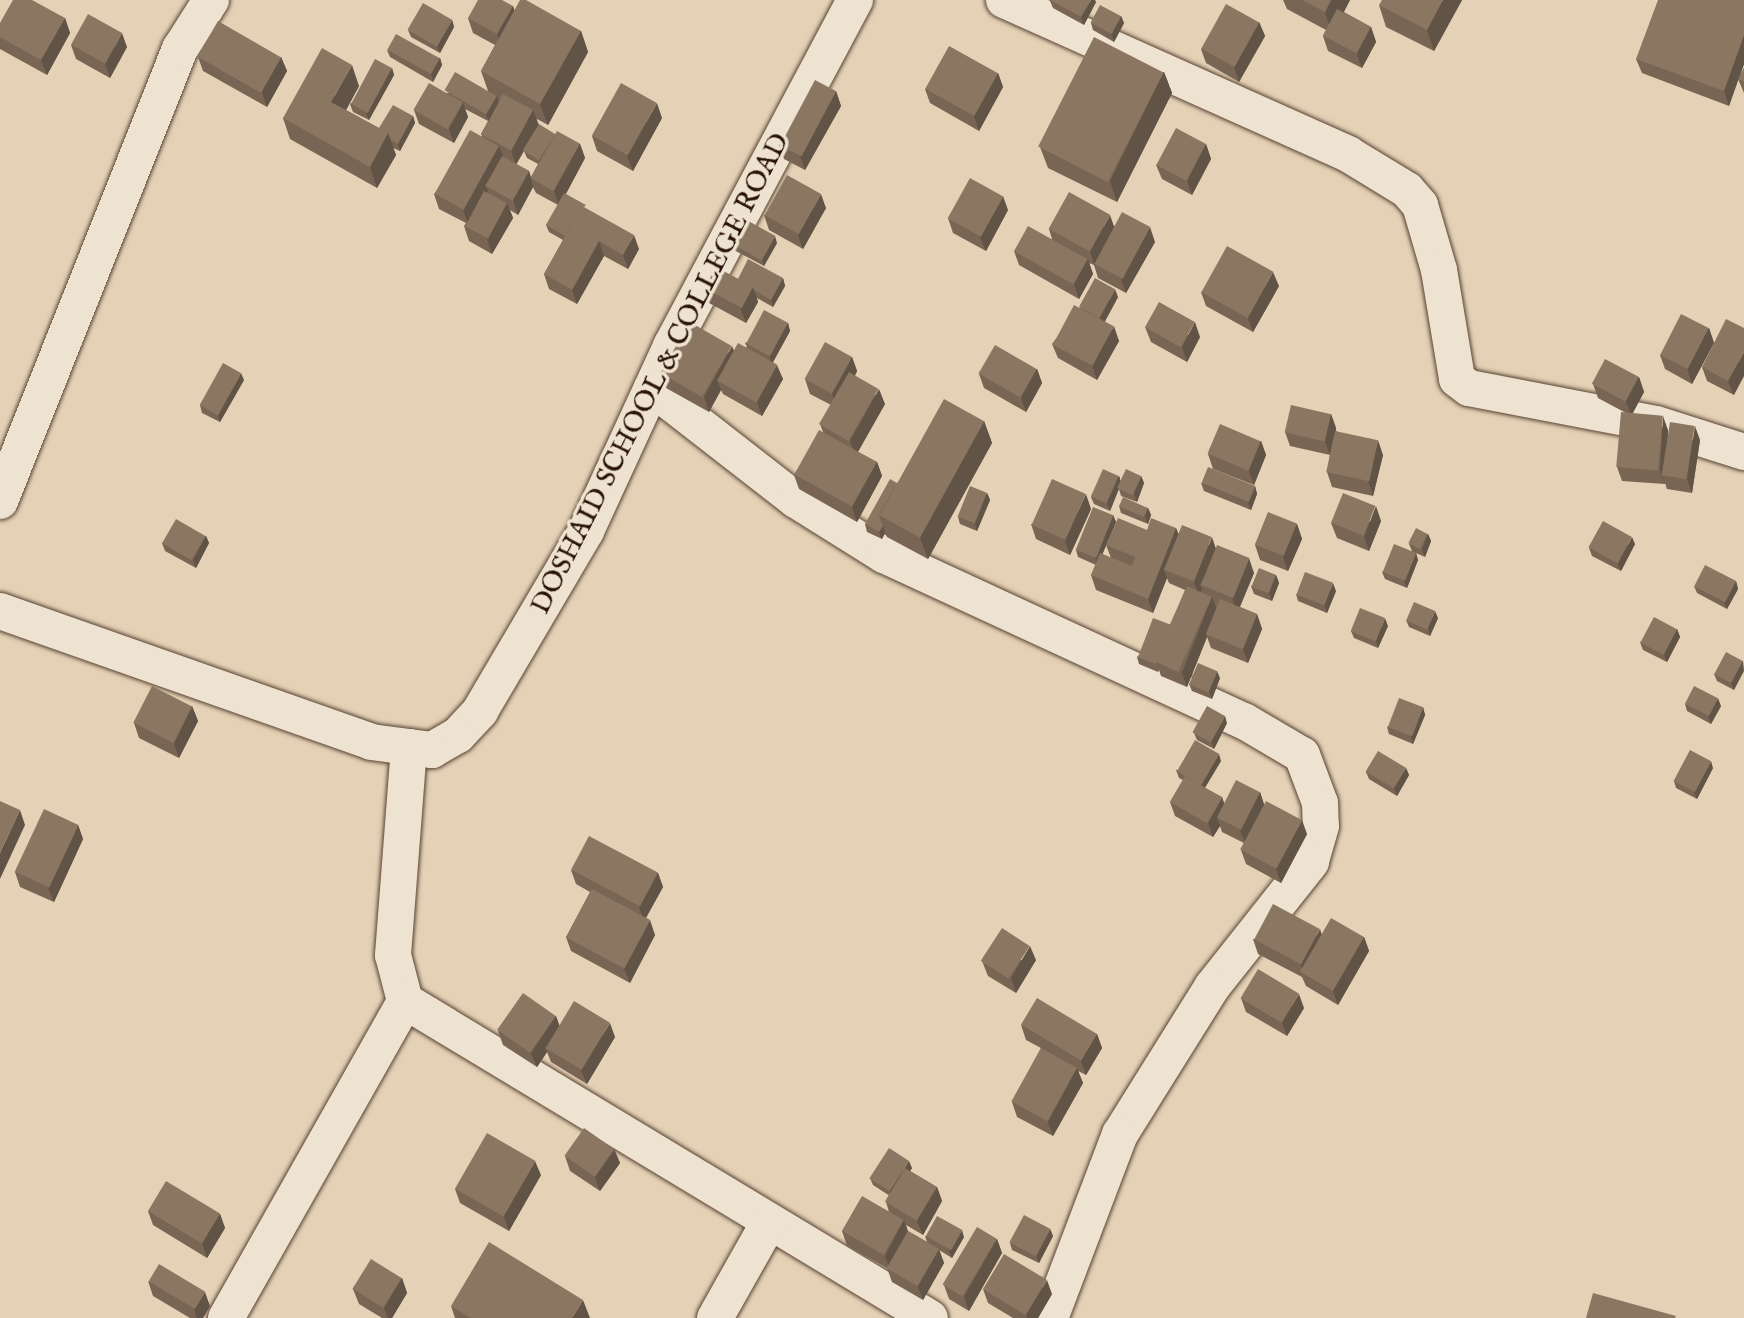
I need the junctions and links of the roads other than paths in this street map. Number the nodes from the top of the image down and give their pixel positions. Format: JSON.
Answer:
{"nodes":[{"id":1,"x":211,"y":0,"type":"edge"},
{"id":2,"x":855,"y":0,"type":"edge"},
{"id":3,"x":1004,"y":0,"type":"edge"},
{"id":4,"x":652,"y":388,"type":"junction"},
{"id":5,"x":1744,"y":452,"type":"edge"},
{"id":6,"x":3,"y":479,"type":"edge"},
{"id":7,"x":0,"y":611,"type":"edge"},
{"id":8,"x":409,"y":747,"type":"junction"},
{"id":9,"x":405,"y":1001,"type":"junction"},
{"id":10,"x":769,"y":1222,"type":"junction"},
{"id":11,"x":226,"y":1318,"type":"edge"},
{"id":12,"x":715,"y":1318,"type":"edge"},
{"id":13,"x":930,"y":1318,"type":"edge"},
{"id":14,"x":1050,"y":1318,"type":"edge"}],
"edges":[{"from":1,"to":6,"type":"street"},
{"from":2,"to":4,"type":"street","name":"DOSHAID SCHOOL & COLLEGE ROAD"},
{"from":3,"to":5,"type":"street"},
{"from":4,"to":8,"type":"street","name":"DOSHAID SCHOOL & COLLEGE ROAD"},
{"from":4,"to":14,"type":"street"},
{"from":7,"to":8,"type":"street","name":"DOSHAID SCHOOL & COLLEGE ROAD"},
{"from":8,"to":9,"type":"street"},
{"from":9,"to":10,"type":"street"},
{"from":9,"to":11,"type":"street"},
{"from":10,"to":12,"type":"street"},
{"from":10,"to":13,"type":"street"}]}
